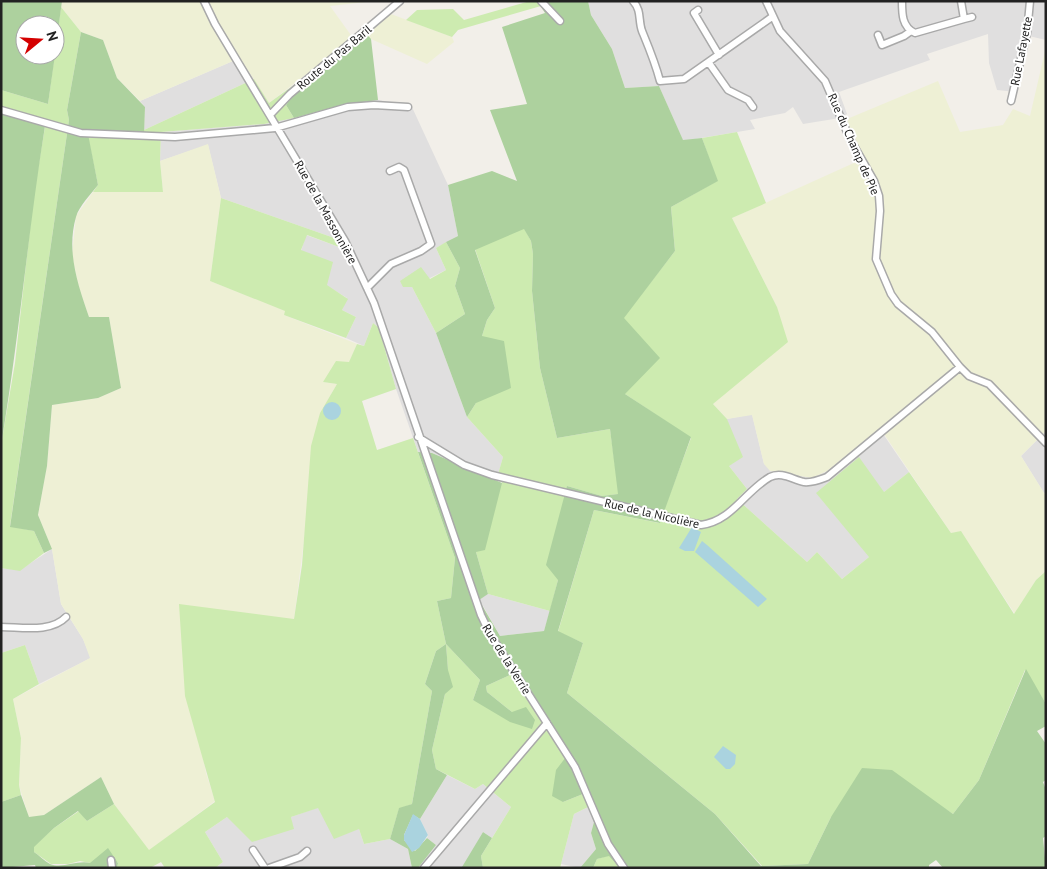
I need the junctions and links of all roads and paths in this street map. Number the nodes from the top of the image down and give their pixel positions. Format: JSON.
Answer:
{"nodes":[{"id":1,"x":204,"y":1,"type":"edge"},
{"id":2,"x":400,"y":1,"type":"edge"},
{"id":3,"x":541,"y":1,"type":"edge"},
{"id":4,"x":633,"y":1,"type":"edge"},
{"id":5,"x":766,"y":1,"type":"edge"},
{"id":6,"x":902,"y":1,"type":"edge"},
{"id":7,"x":961,"y":1,"type":"edge"},
{"id":8,"x":1030,"y":1,"type":"edge"},
{"id":9,"x":698,"y":10,"type":"dead end"},
{"id":10,"x":772,"y":17,"type":"junction"},
{"id":11,"x":972,"y":17,"type":"dead end"},
{"id":12,"x":964,"y":19,"type":"junction"},
{"id":13,"x":560,"y":21,"type":"dead end"},
{"id":14,"x":911,"y":31,"type":"junction"},
{"id":15,"x":878,"y":35,"type":"dead end"},
{"id":16,"x":719,"y":55,"type":"junction"},
{"id":17,"x":709,"y":63,"type":"junction"},
{"id":18,"x":1011,"y":101,"type":"dead end"},
{"id":19,"x":408,"y":107,"type":"dead end"},
{"id":20,"x":753,"y":107,"type":"dead end"},
{"id":21,"x":1,"y":110,"type":"edge"},
{"id":22,"x":270,"y":115,"type":"junction"},
{"id":23,"x":277,"y":128,"type":"junction"},
{"id":24,"x":390,"y":172,"type":"dead end"},
{"id":25,"x":367,"y":288,"type":"junction"},
{"id":26,"x":960,"y":367,"type":"junction"},
{"id":27,"x":418,"y":437,"type":"junction"},
{"id":28,"x":1046,"y":443,"type":"edge"},
{"id":29,"x":66,"y":617,"type":"dead end"},
{"id":30,"x":1,"y":627,"type":"edge"},
{"id":31,"x":547,"y":723,"type":"junction"},
{"id":32,"x":253,"y":850,"type":"dead end"},
{"id":33,"x":307,"y":851,"type":"dead end"},
{"id":34,"x":111,"y":860,"type":"dead end"},
{"id":35,"x":112,"y":868,"type":"edge"},
{"id":36,"x":265,"y":868,"type":"edge"},
{"id":37,"x":269,"y":868,"type":"edge"},
{"id":38,"x":424,"y":868,"type":"edge"},
{"id":39,"x":624,"y":868,"type":"edge"}],
"edges":[{"from":1,"to":22,"type":"street","name":"Rue de la Massonnière"},
{"from":2,"to":22,"type":"street","name":"Route du Pas Baril"},
{"from":3,"to":13,"type":"street"},
{"from":4,"to":17,"type":"street"},
{"from":5,"to":10,"type":"street","name":"Rue du Champ de Pie"},
{"from":6,"to":14,"type":"street"},
{"from":7,"to":12,"type":"street"},
{"from":8,"to":18,"type":"street","name":"Rue Lafayette"},
{"from":9,"to":16,"type":"street"},
{"from":10,"to":16,"type":"street"},
{"from":10,"to":26,"type":"street","name":"Rue du Champ de Pie"},
{"from":11,"to":12,"type":"street"},
{"from":12,"to":14,"type":"street"},
{"from":14,"to":15,"type":"street"},
{"from":16,"to":17,"type":"street"},
{"from":17,"to":20,"type":"street"},
{"from":19,"to":23,"type":"street"},
{"from":21,"to":23,"type":"street"},
{"from":22,"to":23,"type":"street","name":"Rue de la Massonnière"},
{"from":23,"to":25,"type":"street","name":"Rue de la Massonnière"},
{"from":24,"to":25,"type":"street"},
{"from":25,"to":27,"type":"street","name":"Rue de la Massonnière"},
{"from":26,"to":27,"type":"street","name":"Rue de la Nicolière"},
{"from":26,"to":28,"type":"street","name":"Rue du Champ de Pie"},
{"from":27,"to":31,"type":"street","name":"Rue de la Verrie"},
{"from":29,"to":30,"type":"street"},
{"from":31,"to":38,"type":"street"},
{"from":31,"to":39,"type":"street","name":"Rue de la Verrie"},
{"from":32,"to":36,"type":"street"},
{"from":33,"to":37,"type":"street"},
{"from":34,"to":35,"type":"street"}]}
